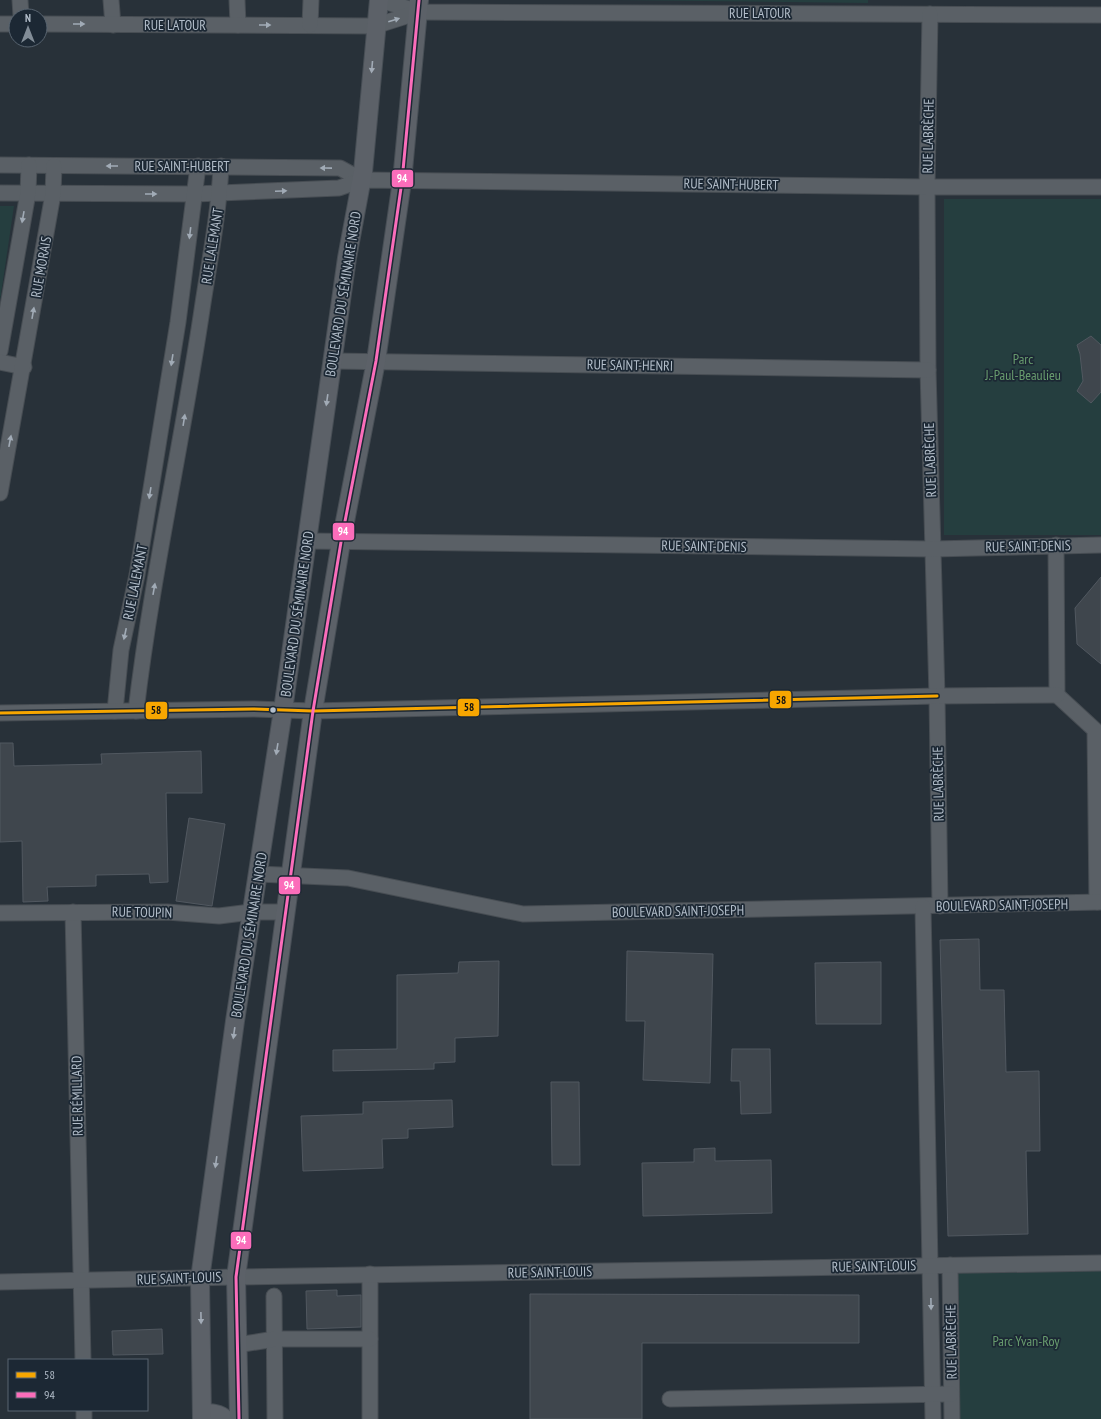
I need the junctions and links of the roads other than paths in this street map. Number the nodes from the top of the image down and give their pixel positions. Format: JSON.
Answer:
{"nodes":[{"id":1,"x":111,"y":0,"type":"edge"},
{"id":2,"x":236,"y":0,"type":"edge"},
{"id":3,"x":311,"y":0,"type":"edge"},
{"id":4,"x":380,"y":0,"type":"edge"},
{"id":5,"x":419,"y":6,"type":"edge"},
{"id":6,"x":930,"y":14,"type":"junction"},
{"id":7,"x":1101,"y":15,"type":"edge"},
{"id":8,"x":48,"y":24,"type":"edge"},
{"id":9,"x":113,"y":25,"type":"junction"},
{"id":10,"x":238,"y":25,"type":"junction"},
{"id":11,"x":310,"y":25,"type":"junction"},
{"id":12,"x":375,"y":26,"type":"junction"},
{"id":13,"x":0,"y":165,"type":"edge"},
{"id":14,"x":28,"y":165,"type":"junction"},
{"id":15,"x":54,"y":166,"type":"junction"},
{"id":16,"x":198,"y":166,"type":"junction"},
{"id":17,"x":221,"y":166,"type":"junction"},
{"id":18,"x":362,"y":180,"type":"junction"},
{"id":19,"x":402,"y":181,"type":"junction"},
{"id":20,"x":927,"y":187,"type":"junction"},
{"id":21,"x":1101,"y":187,"type":"edge"},
{"id":22,"x":0,"y":193,"type":"edge"},
{"id":23,"x":28,"y":193,"type":"junction"},
{"id":24,"x":220,"y":193,"type":"junction"},
{"id":25,"x":53,"y":194,"type":"junction"},
{"id":26,"x":195,"y":194,"type":"junction"},
{"id":27,"x":178,"y":322,"type":"junction"},
{"id":28,"x":200,"y":327,"type":"junction"},
{"id":29,"x":0,"y":351,"type":"edge"},
{"id":30,"x":333,"y":361,"type":"junction"},
{"id":31,"x":376,"y":361,"type":"junction"},
{"id":32,"x":0,"y":362,"type":"edge"},
{"id":33,"x":24,"y":367,"type":"junction"},
{"id":34,"x":928,"y":370,"type":"junction"},
{"id":35,"x":157,"y":454,"type":"junction"},
{"id":36,"x":178,"y":458,"type":"junction"},
{"id":37,"x":0,"y":493,"type":"edge"},
{"id":38,"x":307,"y":541,"type":"junction"},
{"id":39,"x":341,"y":542,"type":"junction"},
{"id":40,"x":1056,"y":545,"type":"junction"},
{"id":41,"x":1101,"y":546,"type":"edge"},
{"id":42,"x":933,"y":548,"type":"junction"},
{"id":43,"x":1057,"y":695,"type":"junction"},
{"id":44,"x":937,"y":696,"type":"junction"},
{"id":45,"x":283,"y":710,"type":"junction"},
{"id":46,"x":115,"y":711,"type":"junction"},
{"id":47,"x":136,"y":711,"type":"junction"},
{"id":48,"x":313,"y":711,"type":"junction"},
{"id":49,"x":0,"y":713,"type":"edge"},
{"id":50,"x":258,"y":874,"type":"junction"},
{"id":51,"x":291,"y":875,"type":"junction"},
{"id":52,"x":1099,"y":902,"type":"edge"},
{"id":53,"x":923,"y":906,"type":"junction"},
{"id":54,"x":940,"y":906,"type":"junction"},
{"id":55,"x":73,"y":912,"type":"junction"},
{"id":56,"x":251,"y":912,"type":"junction"},
{"id":57,"x":284,"y":912,"type":"junction"},
{"id":58,"x":0,"y":913,"type":"edge"},
{"id":59,"x":1101,"y":1263,"type":"edge"},
{"id":60,"x":931,"y":1265,"type":"junction"},
{"id":61,"x":950,"y":1265,"type":"junction"},
{"id":62,"x":370,"y":1274,"type":"junction"},
{"id":63,"x":236,"y":1276,"type":"junction"},
{"id":64,"x":200,"y":1278,"type":"junction"},
{"id":65,"x":82,"y":1281,"type":"junction"},
{"id":66,"x":0,"y":1282,"type":"edge"},
{"id":67,"x":274,"y":1296,"type":"dead end"},
{"id":68,"x":275,"y":1339,"type":"junction"},
{"id":69,"x":370,"y":1339,"type":"junction"},
{"id":70,"x":237,"y":1345,"type":"junction"},
{"id":71,"x":83,"y":1359,"type":"edge"},
{"id":72,"x":951,"y":1394,"type":"junction"},
{"id":73,"x":933,"y":1395,"type":"junction"},
{"id":74,"x":670,"y":1399,"type":"dead end"},
{"id":75,"x":202,"y":1416,"type":"edge"},
{"id":76,"x":225,"y":1419,"type":"edge"},
{"id":77,"x":239,"y":1419,"type":"edge"},
{"id":78,"x":275,"y":1419,"type":"edge"},
{"id":79,"x":370,"y":1419,"type":"edge"},
{"id":80,"x":933,"y":1419,"type":"edge"},
{"id":81,"x":952,"y":1419,"type":"edge"}],
"edges":[{"from":1,"to":9,"type":"street"},
{"from":2,"to":10,"type":"street"},
{"from":3,"to":11,"type":"street"},
{"from":4,"to":5,"type":"street","name":"RUE LATOUR"},
{"from":4,"to":12,"type":"main road","name":"BOULEVARD DU SÉMINAIRE NORD"},
{"from":5,"to":6,"type":"street","name":"RUE LATOUR"},
{"from":12,"to":5,"type":"street","name":"RUE LATOUR","one_way":true},
{"from":5,"to":19,"type":"main road","name":"BOULEVARD DU SÉMINAIRE NORD"},
{"from":6,"to":7,"type":"street","name":"RUE LATOUR"},
{"from":6,"to":20,"type":"street","name":"RUE LABRÈCHE"},
{"from":8,"to":9,"type":"street","name":"RUE LATOUR","one_way":true},
{"from":9,"to":10,"type":"street","name":"RUE LATOUR"},
{"from":10,"to":11,"type":"street","name":"RUE LATOUR","one_way":true},
{"from":11,"to":12,"type":"street","name":"RUE LATOUR"},
{"from":12,"to":18,"type":"main road","name":"BOULEVARD DU SÉMINAIRE NORD","one_way":true},
{"from":13,"to":14,"type":"street","name":"RUE SAINT-HUBERT"},
{"from":14,"to":15,"type":"street","name":"RUE SAINT-HUBERT"},
{"from":14,"to":23,"type":"street","name":"RUE MORAIS"},
{"from":16,"to":15,"type":"street","name":"RUE SAINT-HUBERT","one_way":true},
{"from":15,"to":25,"type":"street","name":"RUE MORAIS"},
{"from":16,"to":17,"type":"street","name":"RUE SAINT-HUBERT"},
{"from":16,"to":26,"type":"street","name":"RUE LALEMANT"},
{"from":18,"to":17,"type":"street","name":"RUE SAINT-HUBERT","one_way":true},
{"from":17,"to":24,"type":"street","name":"RUE LALEMANT"},
{"from":18,"to":19,"type":"street","name":"RUE SAINT-HUBERT"},
{"from":24,"to":18,"type":"street","name":"RUE SAINT-HUBERT","one_way":true},
{"from":18,"to":30,"type":"main road","name":"BOULEVARD DU SÉMINAIRE NORD"},
{"from":19,"to":20,"type":"street","name":"RUE SAINT-HUBERT"},
{"from":19,"to":31,"type":"main road","name":"BOULEVARD DU SÉMINAIRE NORD"},
{"from":20,"to":21,"type":"street","name":"RUE SAINT-HUBERT"},
{"from":20,"to":34,"type":"street","name":"RUE LABRÈCHE"},
{"from":22,"to":23,"type":"street","name":"RUE SAINT-HUBERT"},
{"from":23,"to":25,"type":"street","name":"RUE SAINT-HUBERT"},
{"from":23,"to":29,"type":"street","name":"RUE MORAIS","one_way":true},
{"from":24,"to":26,"type":"street","name":"RUE SAINT-HUBERT"},
{"from":24,"to":28,"type":"street","name":"RUE LALEMANT"},
{"from":25,"to":26,"type":"street","name":"RUE SAINT-HUBERT","one_way":true},
{"from":33,"to":25,"type":"street","name":"RUE MORAIS","one_way":true},
{"from":26,"to":27,"type":"street","name":"RUE LALEMANT","one_way":true},
{"from":27,"to":28,"type":"street"},
{"from":27,"to":35,"type":"street","name":"RUE LALEMANT","one_way":true},
{"from":36,"to":28,"type":"street","name":"RUE LALEMANT","one_way":true},
{"from":30,"to":31,"type":"street","name":"RUE SAINT-HENRI"},
{"from":30,"to":38,"type":"main road","name":"BOULEVARD DU SÉMINAIRE NORD","one_way":true},
{"from":31,"to":34,"type":"street","name":"RUE SAINT-HENRI"},
{"from":31,"to":39,"type":"main road","name":"BOULEVARD DU SÉMINAIRE NORD"},
{"from":32,"to":33,"type":"street"},
{"from":37,"to":33,"type":"street","name":"RUE MORAIS","one_way":true},
{"from":34,"to":42,"type":"street","name":"RUE LABRÈCHE"},
{"from":35,"to":36,"type":"street"},
{"from":35,"to":46,"type":"street","name":"RUE LALEMANT","one_way":true},
{"from":47,"to":36,"type":"street","name":"RUE LALEMANT","one_way":true},
{"from":38,"to":39,"type":"street","name":"RUE SAINT-DENIS"},
{"from":38,"to":45,"type":"main road","name":"BOULEVARD DU SÉMINAIRE NORD"},
{"from":39,"to":42,"type":"street","name":"RUE SAINT-DENIS"},
{"from":39,"to":48,"type":"main road","name":"BOULEVARD DU SÉMINAIRE NORD"},
{"from":40,"to":41,"type":"street","name":"RUE SAINT-DENIS"},
{"from":40,"to":42,"type":"street","name":"RUE SAINT-DENIS"},
{"from":40,"to":43,"type":"street"},
{"from":42,"to":44,"type":"street","name":"RUE LABRÈCHE"},
{"from":43,"to":44,"type":"street"},
{"from":43,"to":52,"type":"street"},
{"from":44,"to":48,"type":"street"},
{"from":44,"to":54,"type":"street","name":"RUE LABRÈCHE"},
{"from":45,"to":47,"type":"street"},
{"from":45,"to":48,"type":"street"},
{"from":45,"to":50,"type":"main road","name":"BOULEVARD DU SÉMINAIRE NORD","one_way":true},
{"from":46,"to":47,"type":"street"},
{"from":46,"to":49,"type":"street"},
{"from":48,"to":51,"type":"main road","name":"BOULEVARD DU SÉMINAIRE NORD"},
{"from":50,"to":51,"type":"street","name":"BOULEVARD SAINT-JOSEPH"},
{"from":50,"to":56,"type":"main road","name":"BOULEVARD DU SÉMINAIRE NORD"},
{"from":51,"to":53,"type":"street","name":"BOULEVARD SAINT-JOSEPH"},
{"from":51,"to":57,"type":"main road","name":"BOULEVARD DU SÉMINAIRE NORD"},
{"from":52,"to":54,"type":"street","name":"BOULEVARD SAINT-JOSEPH"},
{"from":53,"to":54,"type":"street","name":"BOULEVARD SAINT-JOSEPH"},
{"from":53,"to":60,"type":"street","name":"RUE LABRÈCHE"},
{"from":55,"to":56,"type":"street","name":"RUE TOUPIN"},
{"from":55,"to":58,"type":"street","name":"RUE TOUPIN"},
{"from":55,"to":65,"type":"street","name":"RUE RÉMILLARD"},
{"from":56,"to":57,"type":"street","name":"RUE TOUPIN"},
{"from":56,"to":64,"type":"main road","name":"BOULEVARD DU SÉMINAIRE NORD","one_way":true},
{"from":57,"to":63,"type":"main road","name":"BOULEVARD DU SÉMINAIRE NORD"},
{"from":59,"to":61,"type":"street","name":"RUE SAINT-LOUIS"},
{"from":60,"to":61,"type":"street","name":"RUE SAINT-LOUIS"},
{"from":60,"to":62,"type":"street","name":"RUE SAINT-LOUIS"},
{"from":60,"to":73,"type":"street","name":"RUE LABRÈCHE","one_way":true},
{"from":61,"to":72,"type":"street","name":"RUE LABRÈCHE"},
{"from":62,"to":63,"type":"street","name":"RUE SAINT-LOUIS"},
{"from":62,"to":69,"type":"street"},
{"from":63,"to":64,"type":"street","name":"RUE SAINT-LOUIS"},
{"from":63,"to":70,"type":"main road","name":"BOULEVARD DU SÉMINAIRE NORD"},
{"from":64,"to":65,"type":"street","name":"RUE SAINT-LOUIS"},
{"from":64,"to":75,"type":"main road","name":"BOULEVARD DU SÉMINAIRE NORD","one_way":true},
{"from":65,"to":66,"type":"street","name":"RUE SAINT-LOUIS"},
{"from":65,"to":71,"type":"street","name":"RUE RÉMILLARD"},
{"from":67,"to":68,"type":"street"},
{"from":68,"to":69,"type":"street"},
{"from":68,"to":70,"type":"street"},
{"from":68,"to":78,"type":"street"},
{"from":69,"to":79,"type":"street"},
{"from":70,"to":77,"type":"main road","name":"BOULEVARD DU SÉMINAIRE NORD"},
{"from":72,"to":73,"type":"street"},
{"from":72,"to":81,"type":"street","name":"RUE LABRÈCHE"},
{"from":73,"to":74,"type":"street"},
{"from":73,"to":80,"type":"street","name":"RUE LABRÈCHE"},
{"from":75,"to":76,"type":"main road"}]}
